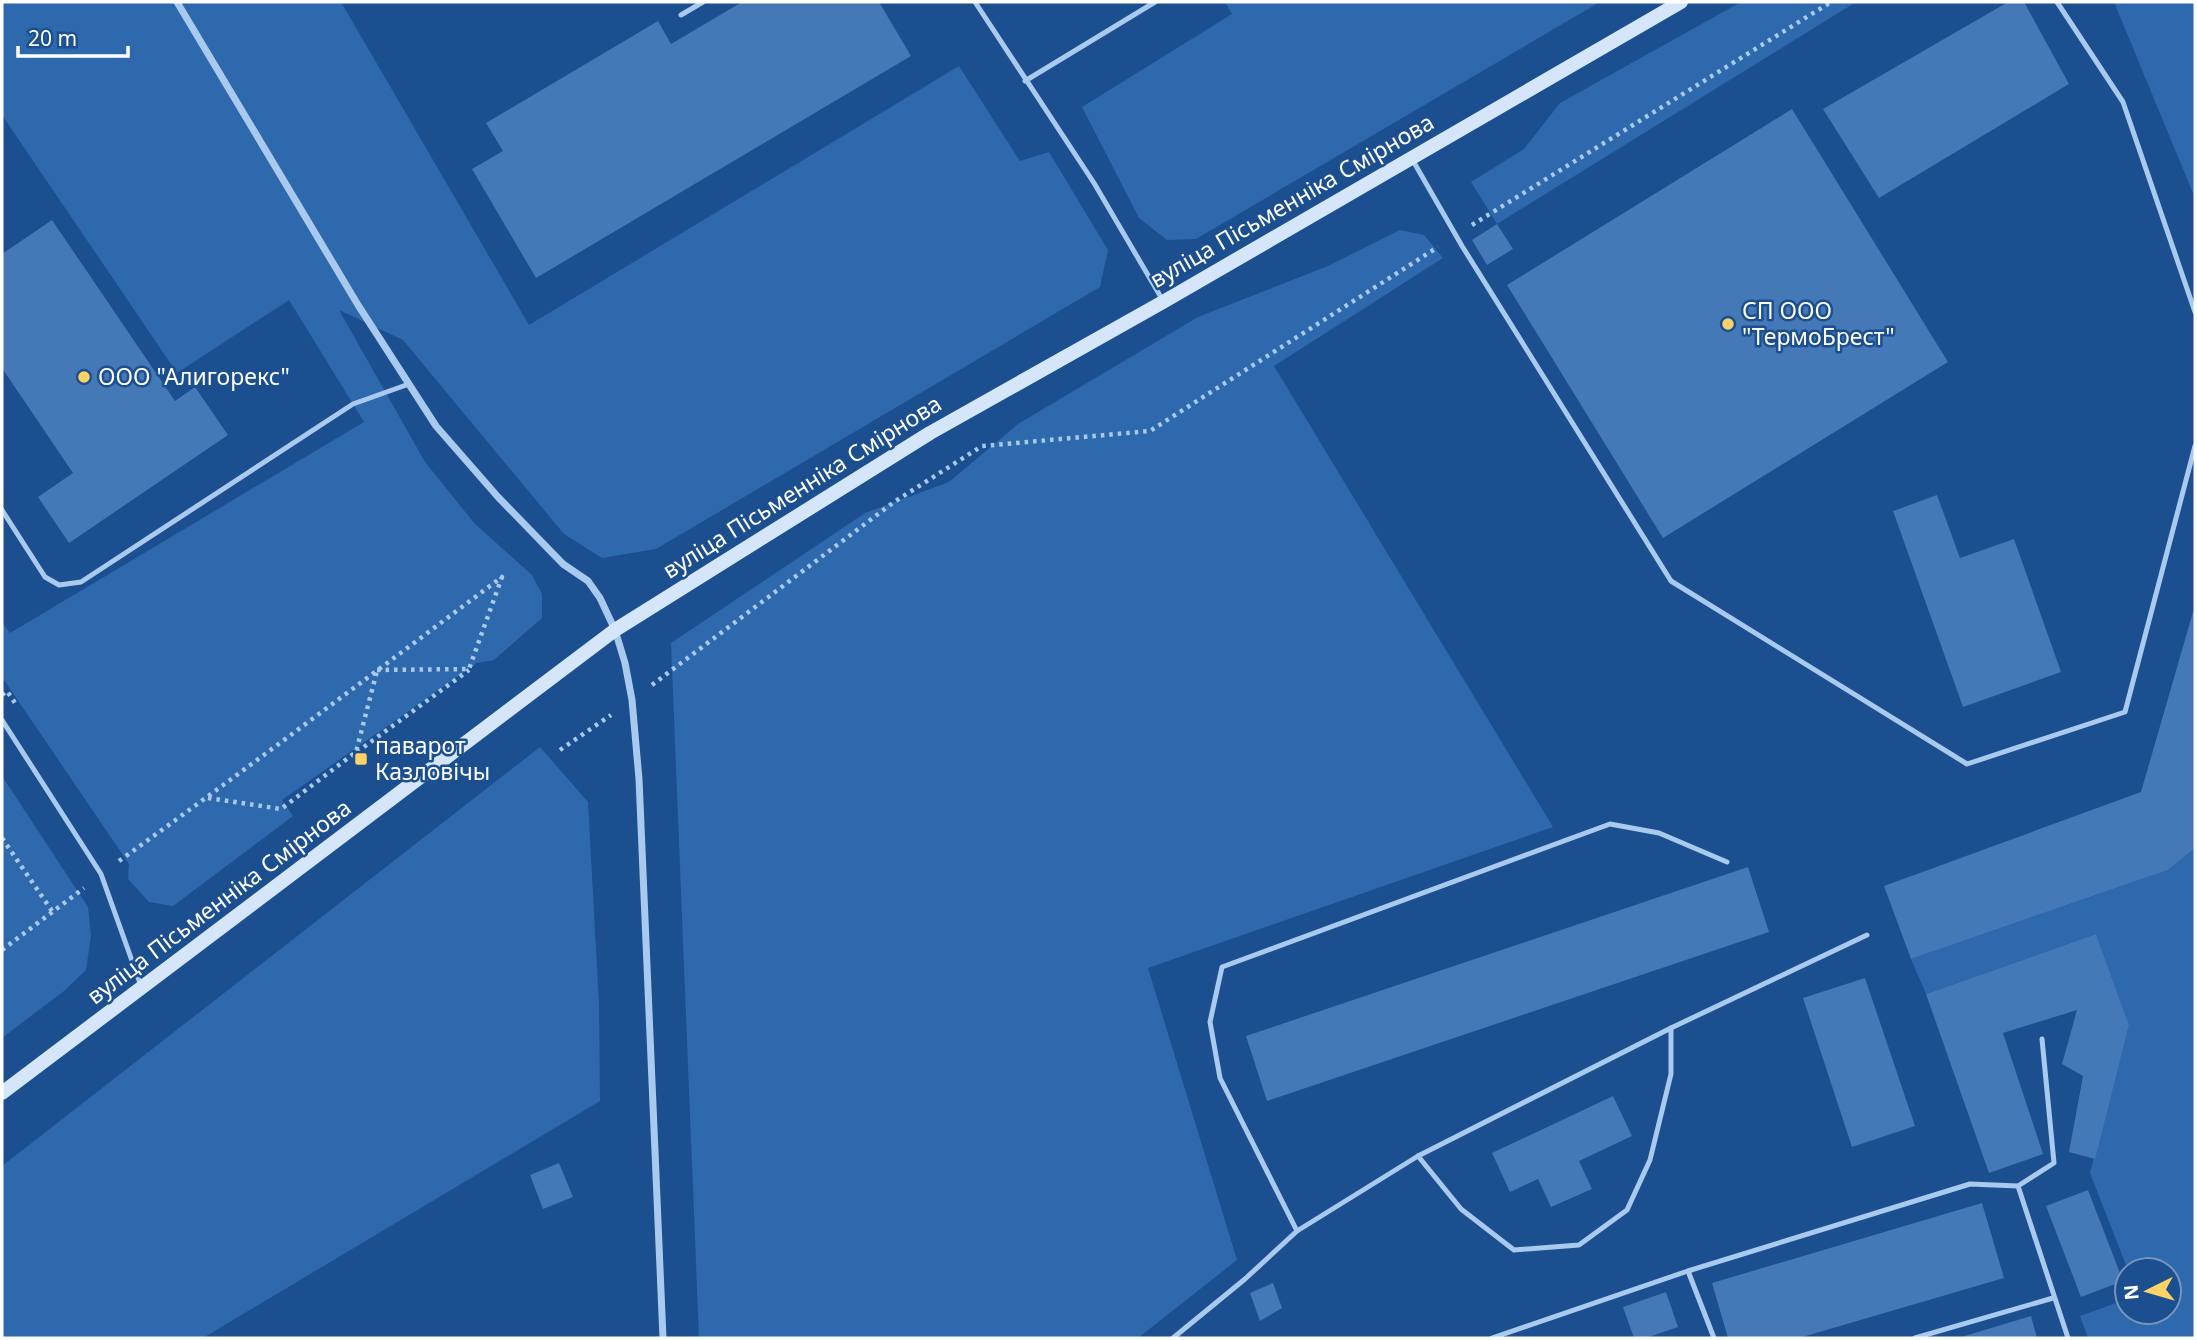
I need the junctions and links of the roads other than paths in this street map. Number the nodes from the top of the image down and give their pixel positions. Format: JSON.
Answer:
{"nodes":[{"id":1,"x":177,"y":2,"type":"edge"},
{"id":2,"x":704,"y":2,"type":"edge"},
{"id":3,"x":975,"y":2,"type":"edge"},
{"id":4,"x":1156,"y":2,"type":"edge"},
{"id":5,"x":1681,"y":2,"type":"edge"},
{"id":6,"x":2057,"y":2,"type":"edge"},
{"id":7,"x":681,"y":15,"type":"dead end"},
{"id":8,"x":1025,"y":82,"type":"junction"},
{"id":9,"x":1411,"y":158,"type":"junction"},
{"id":10,"x":1163,"y":302,"type":"junction"},
{"id":11,"x":2195,"y":312,"type":"edge"},
{"id":12,"x":409,"y":384,"type":"junction"},
{"id":13,"x":2195,"y":446,"type":"edge"},
{"id":14,"x":2,"y":510,"type":"edge"},
{"id":15,"x":615,"y":630,"type":"junction"},
{"id":16,"x":2,"y":720,"type":"edge"},
{"id":17,"x":1727,"y":862,"type":"dead end"},
{"id":18,"x":1867,"y":935,"type":"dead end"},
{"id":19,"x":142,"y":989,"type":"junction"},
{"id":20,"x":1671,"y":1028,"type":"junction"},
{"id":21,"x":2042,"y":1039,"type":"dead end"},
{"id":22,"x":2,"y":1093,"type":"edge"},
{"id":23,"x":1418,"y":1156,"type":"junction"},
{"id":24,"x":2018,"y":1186,"type":"junction"},
{"id":25,"x":1297,"y":1231,"type":"junction"},
{"id":26,"x":1688,"y":1271,"type":"junction"},
{"id":27,"x":2053,"y":1298,"type":"junction"},
{"id":28,"x":663,"y":1338,"type":"edge"},
{"id":29,"x":1173,"y":1338,"type":"edge"},
{"id":30,"x":1492,"y":1338,"type":"edge"},
{"id":31,"x":1714,"y":1338,"type":"edge"},
{"id":32,"x":1915,"y":1338,"type":"edge"},
{"id":33,"x":2068,"y":1338,"type":"edge"}],
"edges":[{"from":1,"to":12,"type":"street"},
{"from":2,"to":7,"type":"lane"},
{"from":3,"to":8,"type":"lane"},
{"from":4,"to":8,"type":"lane"},
{"from":5,"to":9,"type":"main road","name":"вуліца Пісьменніка Смірнова"},
{"from":6,"to":11,"type":"lane"},
{"from":8,"to":10,"type":"lane"},
{"from":9,"to":10,"type":"main road","name":"вуліца Пісьменніка Смірнова"},
{"from":9,"to":13,"type":"lane"},
{"from":10,"to":15,"type":"main road","name":"вуліца Пісьменніка Смірнова"},
{"from":12,"to":14,"type":"lane"},
{"from":12,"to":15,"type":"street"},
{"from":15,"to":19,"type":"main road","name":"вуліца Пісьменніка Смірнова"},
{"from":15,"to":28,"type":"street"},
{"from":16,"to":19,"type":"lane"},
{"from":17,"to":25,"type":"lane"},
{"from":18,"to":20,"type":"lane"},
{"from":19,"to":22,"type":"main road","name":"вуліца Пісьменніка Смірнова"},
{"from":20,"to":23,"type":"lane"},
{"from":20,"to":23,"type":"lane"},
{"from":21,"to":24,"type":"lane"},
{"from":23,"to":25,"type":"lane"},
{"from":24,"to":26,"type":"lane"},
{"from":24,"to":27,"type":"lane"},
{"from":25,"to":29,"type":"lane"},
{"from":26,"to":30,"type":"lane"},
{"from":26,"to":31,"type":"lane"},
{"from":27,"to":32,"type":"lane"},
{"from":27,"to":33,"type":"lane"}]}
